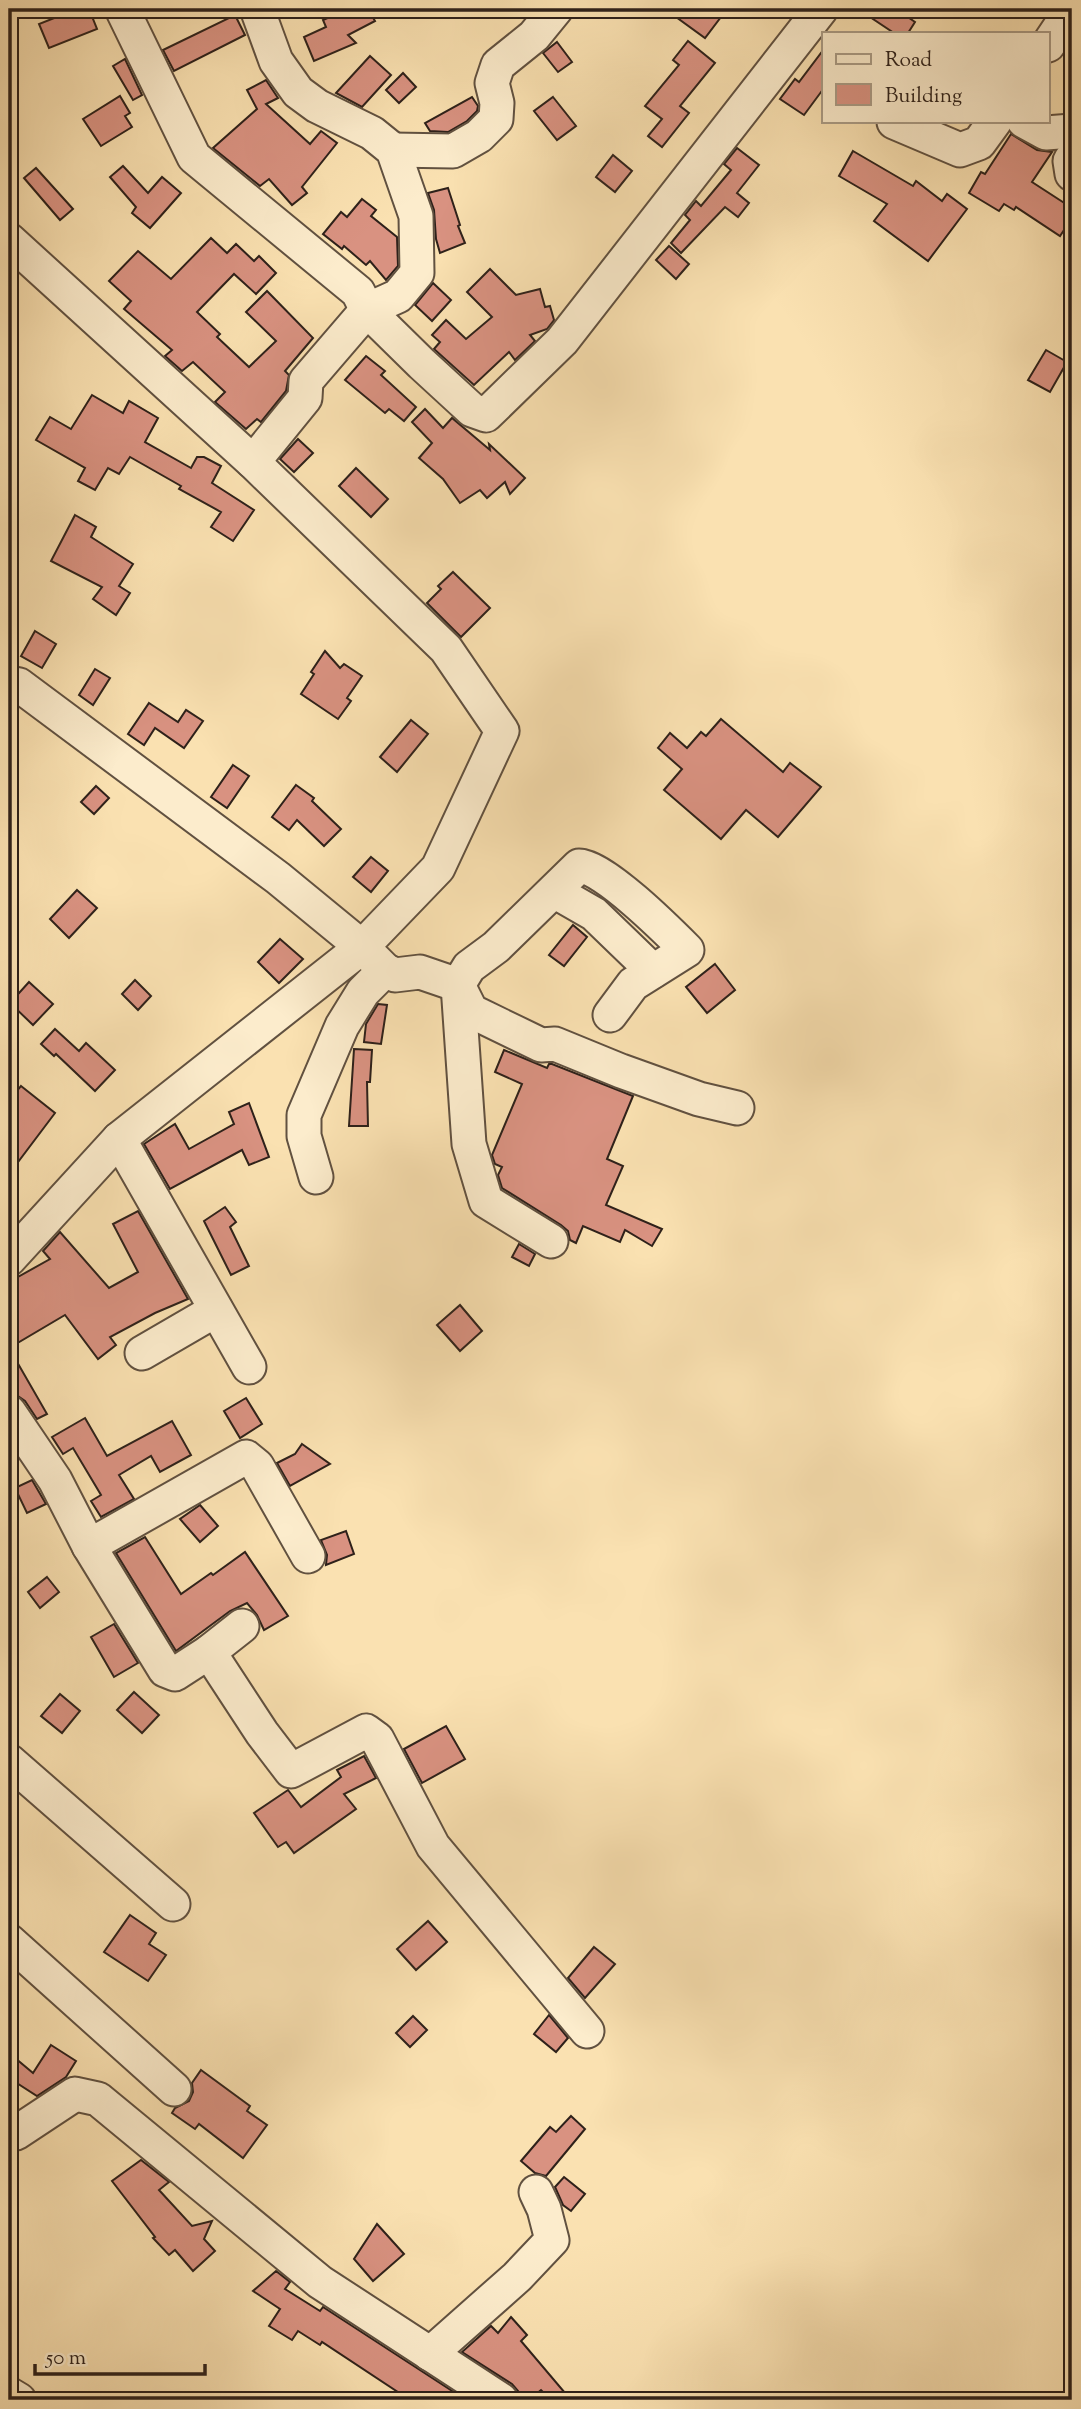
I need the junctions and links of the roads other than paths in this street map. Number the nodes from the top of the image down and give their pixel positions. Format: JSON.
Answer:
{"nodes":[{"id":1,"x":122,"y":9,"type":"edge"},
{"id":2,"x":257,"y":9,"type":"edge"},
{"id":3,"x":556,"y":9,"type":"edge"},
{"id":4,"x":821,"y":9,"type":"edge"},
{"id":5,"x":1072,"y":9,"type":"edge"},
{"id":6,"x":1050,"y":42,"type":"edge"},
{"id":7,"x":894,"y":122,"type":"edge"},
{"id":8,"x":994,"y":122,"type":"edge"},
{"id":9,"x":1026,"y":122,"type":"edge"},
{"id":10,"x":1072,"y":131,"type":"edge"},
{"id":11,"x":393,"y":149,"type":"junction"},
{"id":12,"x":1072,"y":158,"type":"edge"},
{"id":13,"x":1072,"y":174,"type":"edge"},
{"id":14,"x":9,"y":240,"type":"edge"},
{"id":15,"x":367,"y":310,"type":"junction"},
{"id":16,"x":253,"y":462,"type":"junction"},
{"id":17,"x":9,"y":683,"type":"edge"},
{"id":18,"x":374,"y":959,"type":"junction"},
{"id":19,"x":458,"y":985,"type":"junction"},
{"id":20,"x":610,"y":1015,"type":"dead end"},
{"id":21,"x":737,"y":1108,"type":"dead end"},
{"id":22,"x":119,"y":1139,"type":"junction"},
{"id":23,"x":316,"y":1177,"type":"dead end"},
{"id":24,"x":551,"y":1241,"type":"dead end"},
{"id":25,"x":9,"y":1259,"type":"edge"},
{"id":26,"x":216,"y":1310,"type":"junction"},
{"id":27,"x":142,"y":1353,"type":"dead end"},
{"id":28,"x":249,"y":1367,"type":"dead end"},
{"id":29,"x":9,"y":1412,"type":"edge"},
{"id":30,"x":89,"y":1546,"type":"junction"},
{"id":31,"x":307,"y":1556,"type":"dead end"},
{"id":32,"x":242,"y":1626,"type":"dead end"},
{"id":33,"x":209,"y":1652,"type":"junction"},
{"id":34,"x":9,"y":1761,"type":"edge"},
{"id":35,"x":173,"y":1904,"type":"dead end"},
{"id":36,"x":9,"y":1941,"type":"edge"},
{"id":37,"x":587,"y":2031,"type":"dead end"},
{"id":38,"x":174,"y":2089,"type":"dead end"},
{"id":39,"x":9,"y":2126,"type":"edge"},
{"id":40,"x":536,"y":2192,"type":"dead end"},
{"id":41,"x":430,"y":2354,"type":"junction"},
{"id":42,"x":9,"y":2394,"type":"edge"},
{"id":43,"x":19,"y":2400,"type":"edge"},
{"id":44,"x":500,"y":2400,"type":"edge"}],
"edges":[{"from":1,"to":15,"type":"street"},
{"from":2,"to":11,"type":"street"},
{"from":3,"to":11,"type":"street"},
{"from":4,"to":15,"type":"street"},
{"from":5,"to":6,"type":"street"},
{"from":7,"to":8,"type":"street"},
{"from":9,"to":10,"type":"street"},
{"from":11,"to":15,"type":"street"},
{"from":12,"to":13,"type":"street"},
{"from":14,"to":16,"type":"street"},
{"from":15,"to":16,"type":"street"},
{"from":16,"to":18,"type":"street"},
{"from":17,"to":18,"type":"street"},
{"from":18,"to":19,"type":"street"},
{"from":18,"to":22,"type":"street"},
{"from":18,"to":23,"type":"street"},
{"from":19,"to":20,"type":"street"},
{"from":19,"to":21,"type":"street"},
{"from":19,"to":24,"type":"street"},
{"from":22,"to":25,"type":"street"},
{"from":22,"to":26,"type":"street"},
{"from":26,"to":27,"type":"street"},
{"from":26,"to":28,"type":"street"},
{"from":29,"to":30,"type":"street"},
{"from":30,"to":31,"type":"street"},
{"from":30,"to":33,"type":"street"},
{"from":32,"to":33,"type":"street"},
{"from":33,"to":37,"type":"street"},
{"from":34,"to":35,"type":"street"},
{"from":36,"to":38,"type":"street"},
{"from":39,"to":41,"type":"street"},
{"from":40,"to":41,"type":"street"},
{"from":41,"to":44,"type":"street"},
{"from":42,"to":43,"type":"street"}]}
